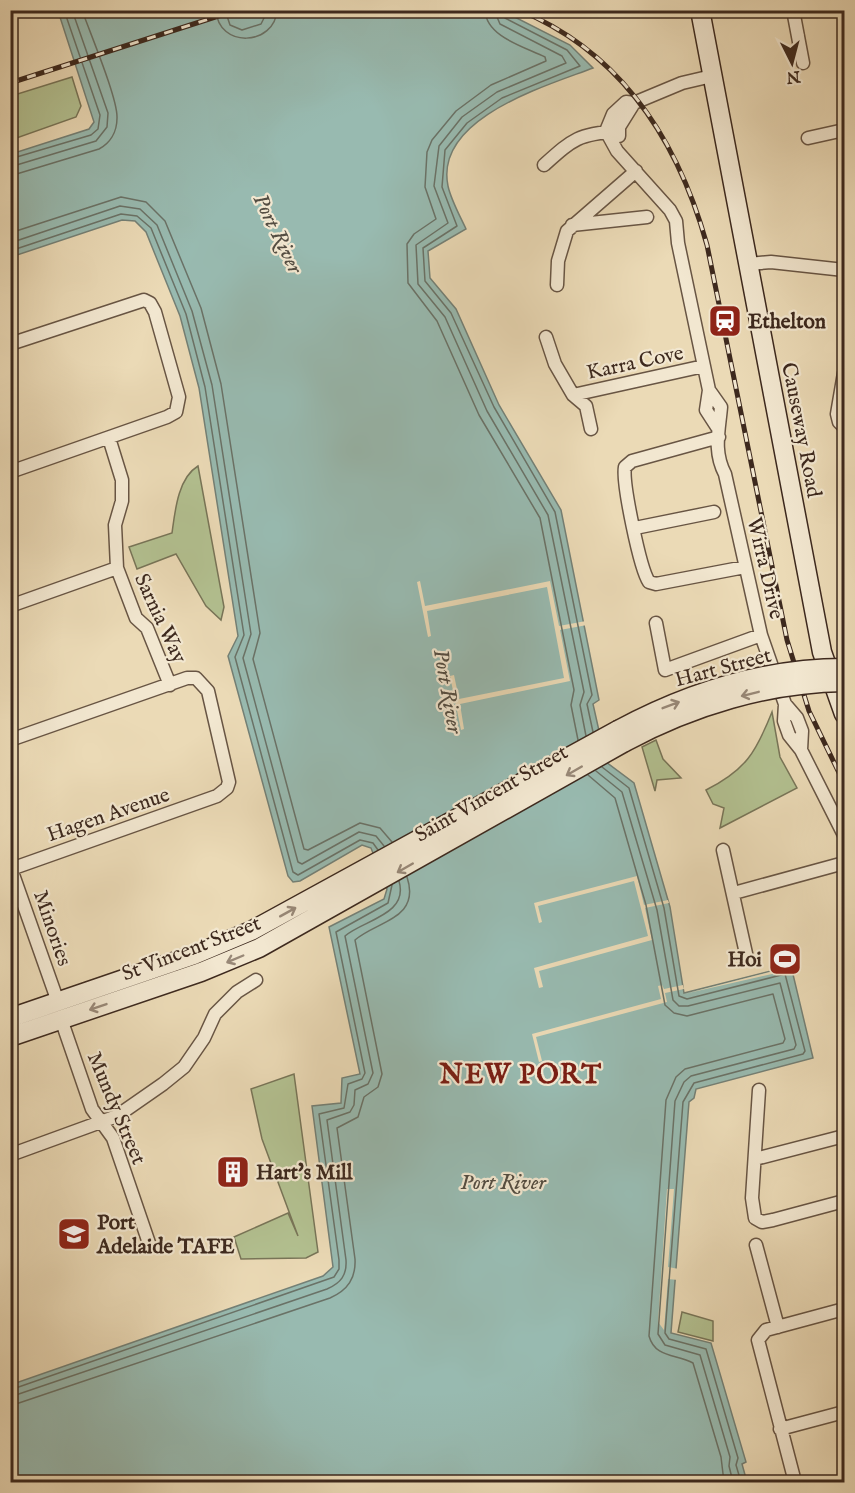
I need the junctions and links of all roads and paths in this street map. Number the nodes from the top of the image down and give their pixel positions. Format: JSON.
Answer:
{"nodes":[{"id":1,"x":699,"y":10,"type":"edge"},
{"id":2,"x":793,"y":10,"type":"edge"},
{"id":3,"x":803,"y":63,"type":"dead end"},
{"id":4,"x":712,"y":76,"type":"junction"},
{"id":5,"x":844,"y":130,"type":"edge"},
{"id":6,"x":612,"y":131,"type":"junction"},
{"id":7,"x":808,"y":138,"type":"dead end"},
{"id":8,"x":544,"y":165,"type":"dead end"},
{"id":9,"x":636,"y":171,"type":"junction"},
{"id":10,"x":647,"y":217,"type":"dead end"},
{"id":11,"x":572,"y":225,"type":"junction"},
{"id":12,"x":749,"y":264,"type":"junction"},
{"id":13,"x":844,"y":270,"type":"edge"},
{"id":14,"x":557,"y":285,"type":"dead end"},
{"id":15,"x":546,"y":337,"type":"dead end"},
{"id":16,"x":10,"y":344,"type":"edge"},
{"id":17,"x":704,"y":366,"type":"junction"},
{"id":18,"x":844,"y":373,"type":"edge"},
{"id":19,"x":573,"y":395,"type":"junction"},
{"id":20,"x":842,"y":424,"type":"edge"},
{"id":21,"x":591,"y":429,"type":"dead end"},
{"id":22,"x":718,"y":435,"type":"junction"},
{"id":23,"x":109,"y":438,"type":"junction"},
{"id":24,"x":10,"y":472,"type":"edge"},
{"id":25,"x":714,"y":512,"type":"dead end"},
{"id":26,"x":635,"y":528,"type":"junction"},
{"id":27,"x":745,"y":567,"type":"junction"},
{"id":28,"x":117,"y":568,"type":"junction"},
{"id":29,"x":10,"y":606,"type":"edge"},
{"id":30,"x":656,"y":623,"type":"dead end"},
{"id":31,"x":761,"y":635,"type":"junction"},
{"id":32,"x":844,"y":668,"type":"edge"},
{"id":33,"x":844,"y":682,"type":"edge"},
{"id":34,"x":170,"y":684,"type":"junction"},
{"id":35,"x":844,"y":714,"type":"edge"},
{"id":36,"x":621,"y":736,"type":"junction"},
{"id":37,"x":10,"y":740,"type":"edge"},
{"id":38,"x":844,"y":835,"type":"edge"},
{"id":39,"x":723,"y":850,"type":"dead end"},
{"id":40,"x":844,"y":863,"type":"edge"},
{"id":41,"x":371,"y":864,"type":"joint"},
{"id":42,"x":11,"y":867,"type":"edge"},
{"id":43,"x":379,"y":882,"type":"joint"},
{"id":44,"x":734,"y":893,"type":"junction"},
{"id":45,"x":747,"y":958,"type":"dead end"},
{"id":46,"x":256,"y":980,"type":"dead end"},
{"id":47,"x":59,"y":1011,"type":"junction"},
{"id":48,"x":10,"y":1018,"type":"edge"},
{"id":49,"x":10,"y":1037,"type":"edge"},
{"id":50,"x":759,"y":1090,"type":"dead end"},
{"id":51,"x":102,"y":1123,"type":"junction"},
{"id":52,"x":844,"y":1136,"type":"edge"},
{"id":53,"x":10,"y":1155,"type":"edge"},
{"id":54,"x":755,"y":1159,"type":"junction"},
{"id":55,"x":844,"y":1201,"type":"edge"},
{"id":56,"x":756,"y":1245,"type":"dead end"},
{"id":57,"x":150,"y":1246,"type":"dead end"},
{"id":58,"x":844,"y":1309,"type":"edge"},
{"id":59,"x":778,"y":1327,"type":"junction"},
{"id":60,"x":844,"y":1412,"type":"edge"},
{"id":61,"x":780,"y":1429,"type":"junction"},
{"id":62,"x":795,"y":1482,"type":"edge"}],
"edges":[{"from":1,"to":4,"type":"main road","name":"Causeway Road"},
{"from":2,"to":3,"type":"street"},
{"from":4,"to":6,"type":"street"},
{"from":4,"to":12,"type":"main road","name":"Causeway Road"},
{"from":5,"to":7,"type":"street"},
{"from":6,"to":8,"type":"street"},
{"from":6,"to":9,"type":"street","name":"Wirra Drive"},
{"from":9,"to":11,"type":"street"},
{"from":9,"to":17,"type":"street","name":"Wirra Drive"},
{"from":10,"to":11,"type":"street"},
{"from":11,"to":14,"type":"street"},
{"from":12,"to":13,"type":"street"},
{"from":12,"to":35,"type":"main road","name":"Causeway Road"},
{"from":15,"to":19,"type":"street","name":"Karra Cove"},
{"from":16,"to":23,"type":"street"},
{"from":17,"to":19,"type":"street","name":"Karra Cove"},
{"from":17,"to":22,"type":"street","name":"Wirra Drive"},
{"from":18,"to":20,"type":"street"},
{"from":19,"to":21,"type":"street","name":"Karra Cove"},
{"from":22,"to":26,"type":"street"},
{"from":22,"to":27,"type":"street","name":"Wirra Drive"},
{"from":23,"to":24,"type":"street"},
{"from":23,"to":28,"type":"street","name":"Sarnia Way"},
{"from":25,"to":26,"type":"street"},
{"from":26,"to":27,"type":"street"},
{"from":27,"to":31,"type":"street","name":"Wirra Drive"},
{"from":28,"to":29,"type":"street"},
{"from":28,"to":34,"type":"street","name":"Sarnia Way"},
{"from":30,"to":31,"type":"street"},
{"from":31,"to":38,"type":"street","name":"Wirra Drive"},
{"from":36,"to":32,"type":"main road","name":"Hart Street","one_way":true,"bridge":true},
{"from":33,"to":36,"type":"main road","name":"Hart Street","one_way":true,"bridge":true},
{"from":34,"to":37,"type":"street"},
{"from":34,"to":42,"type":"street","name":"Hagen Avenue"},
{"from":36,"to":41,"type":"main road","name":"Saint Vincent Street"},
{"from":36,"to":43,"type":"main road","name":"Saint Vincent Street","one_way":true},
{"from":39,"to":44,"type":"street"},
{"from":40,"to":44,"type":"street"},
{"from":47,"to":41,"type":"main road","name":"St Vincent Street","one_way":true},
{"from":42,"to":47,"type":"street","name":"Minories"},
{"from":43,"to":47,"type":"main road","name":"St Vincent Street","one_way":true},
{"from":44,"to":45,"type":"street"},
{"from":46,"to":51,"type":"street"},
{"from":47,"to":48,"type":"main road","name":"St Vincent Street"},
{"from":47,"to":49,"type":"main road","name":"St Vincent Street"},
{"from":47,"to":51,"type":"street","name":"Mundy Street"},
{"from":50,"to":54,"type":"street"},
{"from":51,"to":53,"type":"street"},
{"from":51,"to":57,"type":"street","name":"Mundy Street"},
{"from":52,"to":54,"type":"street"},
{"from":54,"to":55,"type":"street"},
{"from":56,"to":59,"type":"street"},
{"from":58,"to":59,"type":"street"},
{"from":59,"to":61,"type":"street"},
{"from":60,"to":61,"type":"street"},
{"from":61,"to":62,"type":"street"}]}
